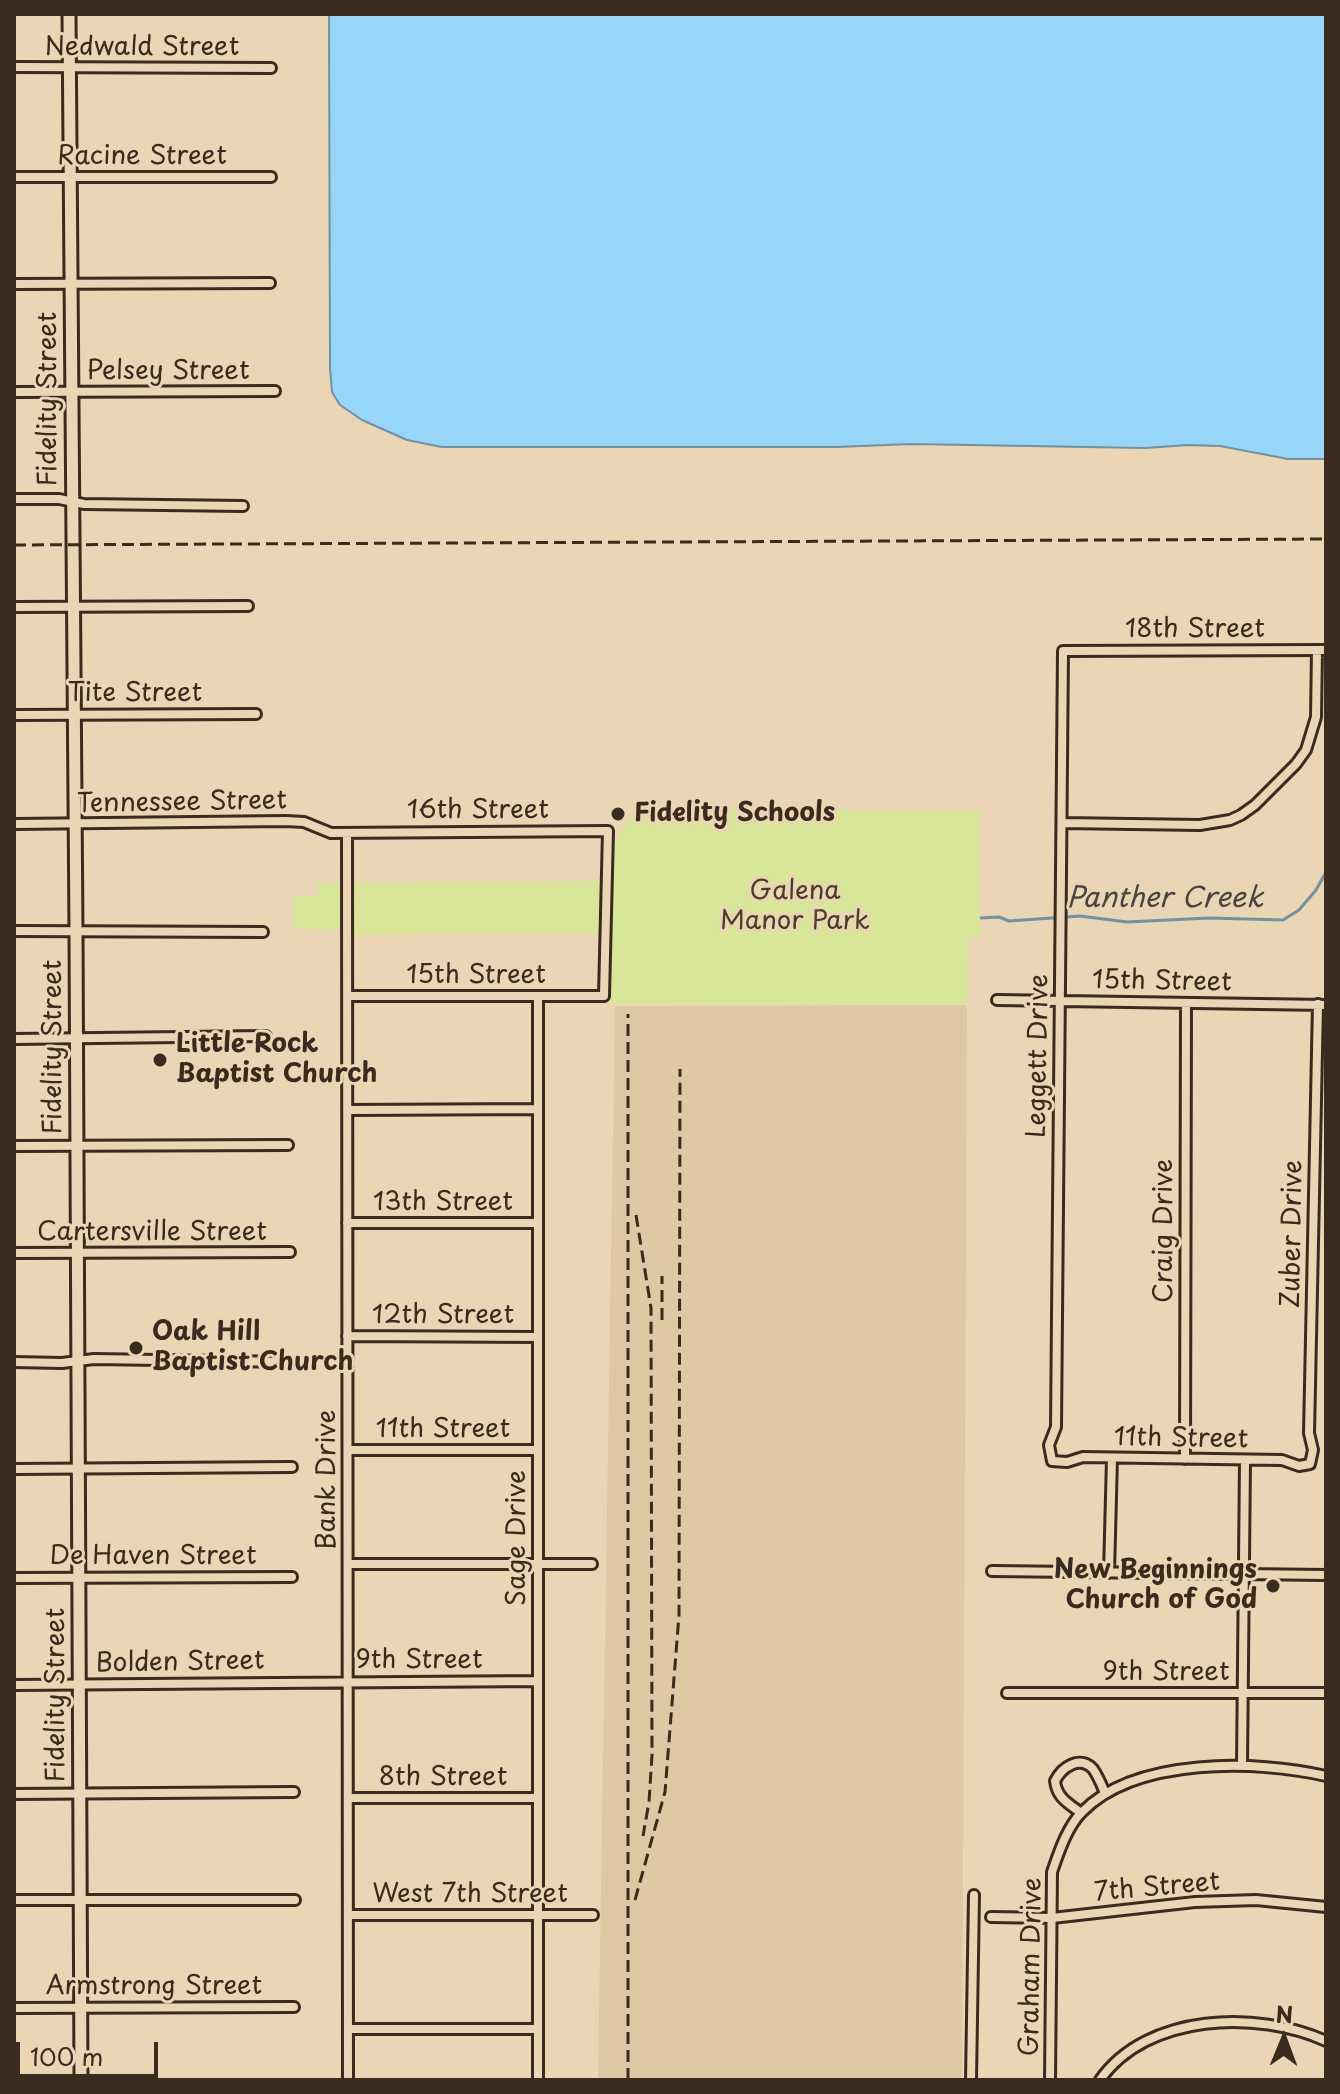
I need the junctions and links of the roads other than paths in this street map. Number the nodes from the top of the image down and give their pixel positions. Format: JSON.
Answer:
{"nodes":[{"id":1,"x":69,"y":14,"type":"edge"},
{"id":2,"x":14,"y":67,"type":"edge"},
{"id":3,"x":69,"y":67,"type":"junction"},
{"id":4,"x":271,"y":68,"type":"dead end"},
{"id":5,"x":69,"y":176,"type":"junction"},
{"id":6,"x":14,"y":177,"type":"edge"},
{"id":7,"x":271,"y":177,"type":"dead end"},
{"id":8,"x":270,"y":283,"type":"dead end"},
{"id":9,"x":14,"y":284,"type":"edge"},
{"id":10,"x":71,"y":284,"type":"junction"},
{"id":11,"x":275,"y":391,"type":"dead end"},
{"id":12,"x":14,"y":392,"type":"edge"},
{"id":13,"x":73,"y":392,"type":"junction"},
{"id":14,"x":14,"y":499,"type":"edge"},
{"id":15,"x":71,"y":500,"type":"junction"},
{"id":16,"x":243,"y":506,"type":"dead end"},
{"id":17,"x":248,"y":606,"type":"dead end"},
{"id":18,"x":14,"y":607,"type":"edge"},
{"id":19,"x":75,"y":607,"type":"junction"},
{"id":20,"x":1321,"y":650,"type":"edge"},
{"id":21,"x":1063,"y":651,"type":"joint"},
{"id":22,"x":256,"y":714,"type":"dead end"},
{"id":23,"x":14,"y":715,"type":"edge"},
{"id":24,"x":75,"y":715,"type":"junction"},
{"id":25,"x":1062,"y":823,"type":"junction"},
{"id":26,"x":14,"y":824,"type":"edge"},
{"id":27,"x":73,"y":824,"type":"junction"},
{"id":28,"x":347,"y":833,"type":"junction"},
{"id":29,"x":14,"y":931,"type":"edge"},
{"id":30,"x":76,"y":931,"type":"junction"},
{"id":31,"x":263,"y":932,"type":"dead end"},
{"id":32,"x":348,"y":996,"type":"junction"},
{"id":33,"x":538,"y":996,"type":"junction"},
{"id":34,"x":604,"y":996,"type":"joint"},
{"id":35,"x":997,"y":1000,"type":"dead end"},
{"id":36,"x":1060,"y":1001,"type":"junction"},
{"id":37,"x":1186,"y":1003,"type":"junction"},
{"id":38,"x":1322,"y":1004,"type":"edge"},
{"id":39,"x":266,"y":1036,"type":"dead end"},
{"id":40,"x":75,"y":1038,"type":"junction"},
{"id":41,"x":14,"y":1039,"type":"edge"},
{"id":42,"x":538,"y":1109,"type":"junction"},
{"id":43,"x":348,"y":1110,"type":"junction"},
{"id":44,"x":288,"y":1145,"type":"dead end"},
{"id":45,"x":14,"y":1146,"type":"edge"},
{"id":46,"x":77,"y":1146,"type":"junction"},
{"id":47,"x":347,"y":1223,"type":"junction"},
{"id":48,"x":538,"y":1223,"type":"junction"},
{"id":49,"x":290,"y":1252,"type":"dead end"},
{"id":50,"x":14,"y":1253,"type":"edge"},
{"id":51,"x":77,"y":1253,"type":"junction"},
{"id":52,"x":347,"y":1336,"type":"junction"},
{"id":53,"x":538,"y":1337,"type":"junction"},
{"id":54,"x":78,"y":1361,"type":"junction"},
{"id":55,"x":14,"y":1362,"type":"edge"},
{"id":56,"x":291,"y":1362,"type":"dead end"},
{"id":57,"x":348,"y":1450,"type":"junction"},
{"id":58,"x":538,"y":1450,"type":"junction"},
{"id":59,"x":1112,"y":1458,"type":"junction"},
{"id":60,"x":1185,"y":1459,"type":"junction"},
{"id":61,"x":1245,"y":1460,"type":"junction"},
{"id":62,"x":1052,"y":1461,"type":"joint"},
{"id":63,"x":1310,"y":1464,"type":"joint"},
{"id":64,"x":292,"y":1467,"type":"dead end"},
{"id":65,"x":14,"y":1469,"type":"edge"},
{"id":66,"x":77,"y":1469,"type":"junction"},
{"id":67,"x":348,"y":1564,"type":"junction"},
{"id":68,"x":538,"y":1564,"type":"junction"},
{"id":69,"x":592,"y":1564,"type":"dead end"},
{"id":70,"x":992,"y":1571,"type":"dead end"},
{"id":71,"x":1109,"y":1573,"type":"junction"},
{"id":72,"x":1244,"y":1574,"type":"junction"},
{"id":73,"x":1326,"y":1575,"type":"edge"},
{"id":74,"x":79,"y":1577,"type":"junction"},
{"id":75,"x":292,"y":1577,"type":"dead end"},
{"id":76,"x":14,"y":1578,"type":"edge"},
{"id":77,"x":299,"y":1681,"type":"joint"},
{"id":78,"x":347,"y":1681,"type":"junction"},
{"id":79,"x":538,"y":1681,"type":"junction"},
{"id":80,"x":14,"y":1685,"type":"edge"},
{"id":81,"x":79,"y":1685,"type":"junction"},
{"id":82,"x":1007,"y":1693,"type":"dead end"},
{"id":83,"x":1243,"y":1693,"type":"junction"},
{"id":84,"x":1326,"y":1693,"type":"edge"},
{"id":85,"x":1242,"y":1765,"type":"junction"},
{"id":86,"x":1326,"y":1776,"type":"edge"},
{"id":87,"x":294,"y":1792,"type":"dead end"},
{"id":88,"x":80,"y":1793,"type":"junction"},
{"id":89,"x":1105,"y":1793,"type":"junction"},
{"id":90,"x":14,"y":1794,"type":"edge"},
{"id":91,"x":348,"y":1798,"type":"junction"},
{"id":92,"x":538,"y":1798,"type":"junction"},
{"id":93,"x":1081,"y":1813,"type":"junction"},
{"id":94,"x":974,"y":1895,"type":"dead end"},
{"id":95,"x":79,"y":1899,"type":"junction"},
{"id":96,"x":14,"y":1900,"type":"edge"},
{"id":97,"x":295,"y":1900,"type":"dead end"},
{"id":98,"x":1326,"y":1907,"type":"edge"},
{"id":99,"x":348,"y":1915,"type":"junction"},
{"id":100,"x":538,"y":1915,"type":"junction"},
{"id":101,"x":593,"y":1915,"type":"dead end"},
{"id":102,"x":991,"y":1917,"type":"dead end"},
{"id":103,"x":1052,"y":1918,"type":"junction"},
{"id":104,"x":294,"y":2007,"type":"dead end"},
{"id":105,"x":14,"y":2008,"type":"edge"},
{"id":106,"x":80,"y":2008,"type":"junction"},
{"id":107,"x":348,"y":2029,"type":"junction"},
{"id":108,"x":538,"y":2029,"type":"junction"},
{"id":109,"x":1326,"y":2041,"type":"edge"},
{"id":110,"x":81,"y":2080,"type":"edge"},
{"id":111,"x":348,"y":2080,"type":"edge"},
{"id":112,"x":538,"y":2080,"type":"edge"},
{"id":113,"x":971,"y":2080,"type":"edge"},
{"id":114,"x":1050,"y":2080,"type":"edge"},
{"id":115,"x":1100,"y":2080,"type":"edge"}],
"edges":[{"from":1,"to":3,"type":"main road","name":"Fidelity Street"},
{"from":2,"to":3,"type":"street","name":"Nedwald Street"},
{"from":3,"to":4,"type":"street","name":"Nedwald Street"},
{"from":3,"to":5,"type":"main road","name":"Fidelity Street"},
{"from":5,"to":6,"type":"street","name":"Racine Street"},
{"from":5,"to":7,"type":"street","name":"Racine Street"},
{"from":5,"to":10,"type":"main road","name":"Fidelity Street"},
{"from":8,"to":10,"type":"street"},
{"from":9,"to":10,"type":"street"},
{"from":10,"to":13,"type":"main road","name":"Fidelity Street"},
{"from":11,"to":13,"type":"street","name":"Pelsey Street"},
{"from":12,"to":13,"type":"street","name":"Pelsey Street"},
{"from":13,"to":15,"type":"main road","name":"Fidelity Street"},
{"from":14,"to":15,"type":"street"},
{"from":15,"to":16,"type":"street"},
{"from":15,"to":19,"type":"main road","name":"Fidelity Street"},
{"from":17,"to":19,"type":"street"},
{"from":18,"to":19,"type":"street"},
{"from":19,"to":24,"type":"main road","name":"Fidelity Street"},
{"from":20,"to":21,"type":"street","name":"18th Street"},
{"from":20,"to":25,"type":"street"},
{"from":21,"to":25,"type":"street","name":"Leggett Drive"},
{"from":22,"to":24,"type":"street","name":"Tite Street"},
{"from":23,"to":24,"type":"street","name":"Tite Street"},
{"from":24,"to":27,"type":"main road","name":"Fidelity Street"},
{"from":25,"to":36,"type":"street","name":"Leggett Drive"},
{"from":26,"to":27,"type":"street","name":"Tennessee Street"},
{"from":27,"to":28,"type":"street","name":"Tennessee Street"},
{"from":27,"to":30,"type":"main road","name":"Fidelity Street"},
{"from":28,"to":32,"type":"street","name":"Bank Drive"},
{"from":28,"to":34,"type":"street","name":"16th Street"},
{"from":29,"to":30,"type":"street"},
{"from":30,"to":31,"type":"street"},
{"from":30,"to":40,"type":"main road","name":"Fidelity Street"},
{"from":32,"to":33,"type":"street","name":"15th Street"},
{"from":32,"to":43,"type":"street","name":"Bank Drive"},
{"from":33,"to":34,"type":"street","name":"15th Street"},
{"from":33,"to":42,"type":"street","name":"Sage Drive"},
{"from":35,"to":36,"type":"street","name":"15th Street"},
{"from":36,"to":37,"type":"street","name":"15th Street"},
{"from":36,"to":62,"type":"street","name":"Leggett Drive"},
{"from":37,"to":38,"type":"street","name":"15th Street"},
{"from":37,"to":60,"type":"street","name":"Craig Drive"},
{"from":38,"to":63,"type":"street","name":"Zuber Drive"},
{"from":39,"to":40,"type":"street"},
{"from":40,"to":41,"type":"street"},
{"from":40,"to":46,"type":"main road","name":"Fidelity Street"},
{"from":42,"to":43,"type":"street"},
{"from":42,"to":48,"type":"street","name":"Sage Drive"},
{"from":43,"to":47,"type":"street","name":"Bank Drive"},
{"from":44,"to":46,"type":"street"},
{"from":45,"to":46,"type":"street"},
{"from":46,"to":51,"type":"main road","name":"Fidelity Street"},
{"from":47,"to":48,"type":"street","name":"13th Street"},
{"from":47,"to":52,"type":"street","name":"Bank Drive"},
{"from":48,"to":53,"type":"street","name":"Sage Drive"},
{"from":49,"to":51,"type":"street","name":"Cartersville Street"},
{"from":50,"to":51,"type":"street","name":"Cartersville Street"},
{"from":51,"to":54,"type":"main road","name":"Fidelity Street"},
{"from":52,"to":53,"type":"street","name":"12th Street"},
{"from":52,"to":57,"type":"street","name":"Bank Drive"},
{"from":53,"to":58,"type":"street","name":"Sage Drive"},
{"from":54,"to":55,"type":"street"},
{"from":54,"to":56,"type":"street"},
{"from":54,"to":66,"type":"main road","name":"Fidelity Street"},
{"from":57,"to":58,"type":"street","name":"11th Street"},
{"from":57,"to":67,"type":"street","name":"Bank Drive"},
{"from":58,"to":68,"type":"street","name":"Sage Drive"},
{"from":59,"to":60,"type":"street","name":"11th Street"},
{"from":59,"to":62,"type":"street","name":"11th Street"},
{"from":59,"to":71,"type":"street"},
{"from":60,"to":61,"type":"street","name":"11th Street"},
{"from":61,"to":63,"type":"street","name":"11th Street"},
{"from":61,"to":72,"type":"street"},
{"from":64,"to":66,"type":"street"},
{"from":65,"to":66,"type":"street"},
{"from":66,"to":74,"type":"main road","name":"Fidelity Street"},
{"from":67,"to":68,"type":"street"},
{"from":67,"to":78,"type":"street","name":"Bank Drive"},
{"from":68,"to":69,"type":"street"},
{"from":68,"to":79,"type":"street","name":"Sage Drive"},
{"from":70,"to":71,"type":"street"},
{"from":71,"to":72,"type":"street"},
{"from":72,"to":73,"type":"street"},
{"from":72,"to":83,"type":"street"},
{"from":74,"to":75,"type":"street","name":"De Haven Street"},
{"from":74,"to":76,"type":"street","name":"De Haven Street"},
{"from":74,"to":81,"type":"main road","name":"Fidelity Street"},
{"from":77,"to":78,"type":"street","name":"9th Street"},
{"from":77,"to":81,"type":"street","name":"Bolden Street"},
{"from":78,"to":79,"type":"street","name":"9th Street"},
{"from":78,"to":91,"type":"street","name":"Bank Drive"},
{"from":79,"to":92,"type":"street","name":"Sage Drive"},
{"from":80,"to":81,"type":"street","name":"Bolden Street"},
{"from":81,"to":88,"type":"main road","name":"Fidelity Street"},
{"from":82,"to":83,"type":"street","name":"9th Street"},
{"from":83,"to":84,"type":"street","name":"9th Street"},
{"from":83,"to":85,"type":"street"},
{"from":85,"to":86,"type":"street"},
{"from":85,"to":89,"type":"street"},
{"from":87,"to":88,"type":"street"},
{"from":88,"to":90,"type":"street"},
{"from":88,"to":95,"type":"main road","name":"Fidelity Street"},
{"from":89,"to":93,"type":"street"},
{"from":89,"to":93,"type":"street"},
{"from":91,"to":92,"type":"street","name":"8th Street"},
{"from":91,"to":99,"type":"street","name":"Bank Drive"},
{"from":92,"to":100,"type":"street","name":"Sage Drive"},
{"from":93,"to":103,"type":"street","name":"Graham Drive"},
{"from":94,"to":113,"type":"street"},
{"from":95,"to":96,"type":"street"},
{"from":95,"to":97,"type":"street"},
{"from":95,"to":106,"type":"main road","name":"Fidelity Street"},
{"from":98,"to":103,"type":"street","name":"7th Street"},
{"from":99,"to":100,"type":"street","name":"West 7th Street"},
{"from":99,"to":107,"type":"street","name":"Bank Drive"},
{"from":100,"to":101,"type":"street","name":"West 7th Street"},
{"from":100,"to":108,"type":"street","name":"Sage Drive"},
{"from":102,"to":103,"type":"street","name":"7th Street"},
{"from":103,"to":114,"type":"street","name":"Graham Drive"},
{"from":104,"to":106,"type":"street","name":"Armstrong Street"},
{"from":105,"to":106,"type":"street","name":"Armstrong Street"},
{"from":106,"to":110,"type":"main road","name":"Fidelity Street"},
{"from":107,"to":108,"type":"street"},
{"from":107,"to":111,"type":"street","name":"Bank Drive"},
{"from":108,"to":112,"type":"street","name":"Sage Drive"},
{"from":109,"to":115,"type":"street"}]}
